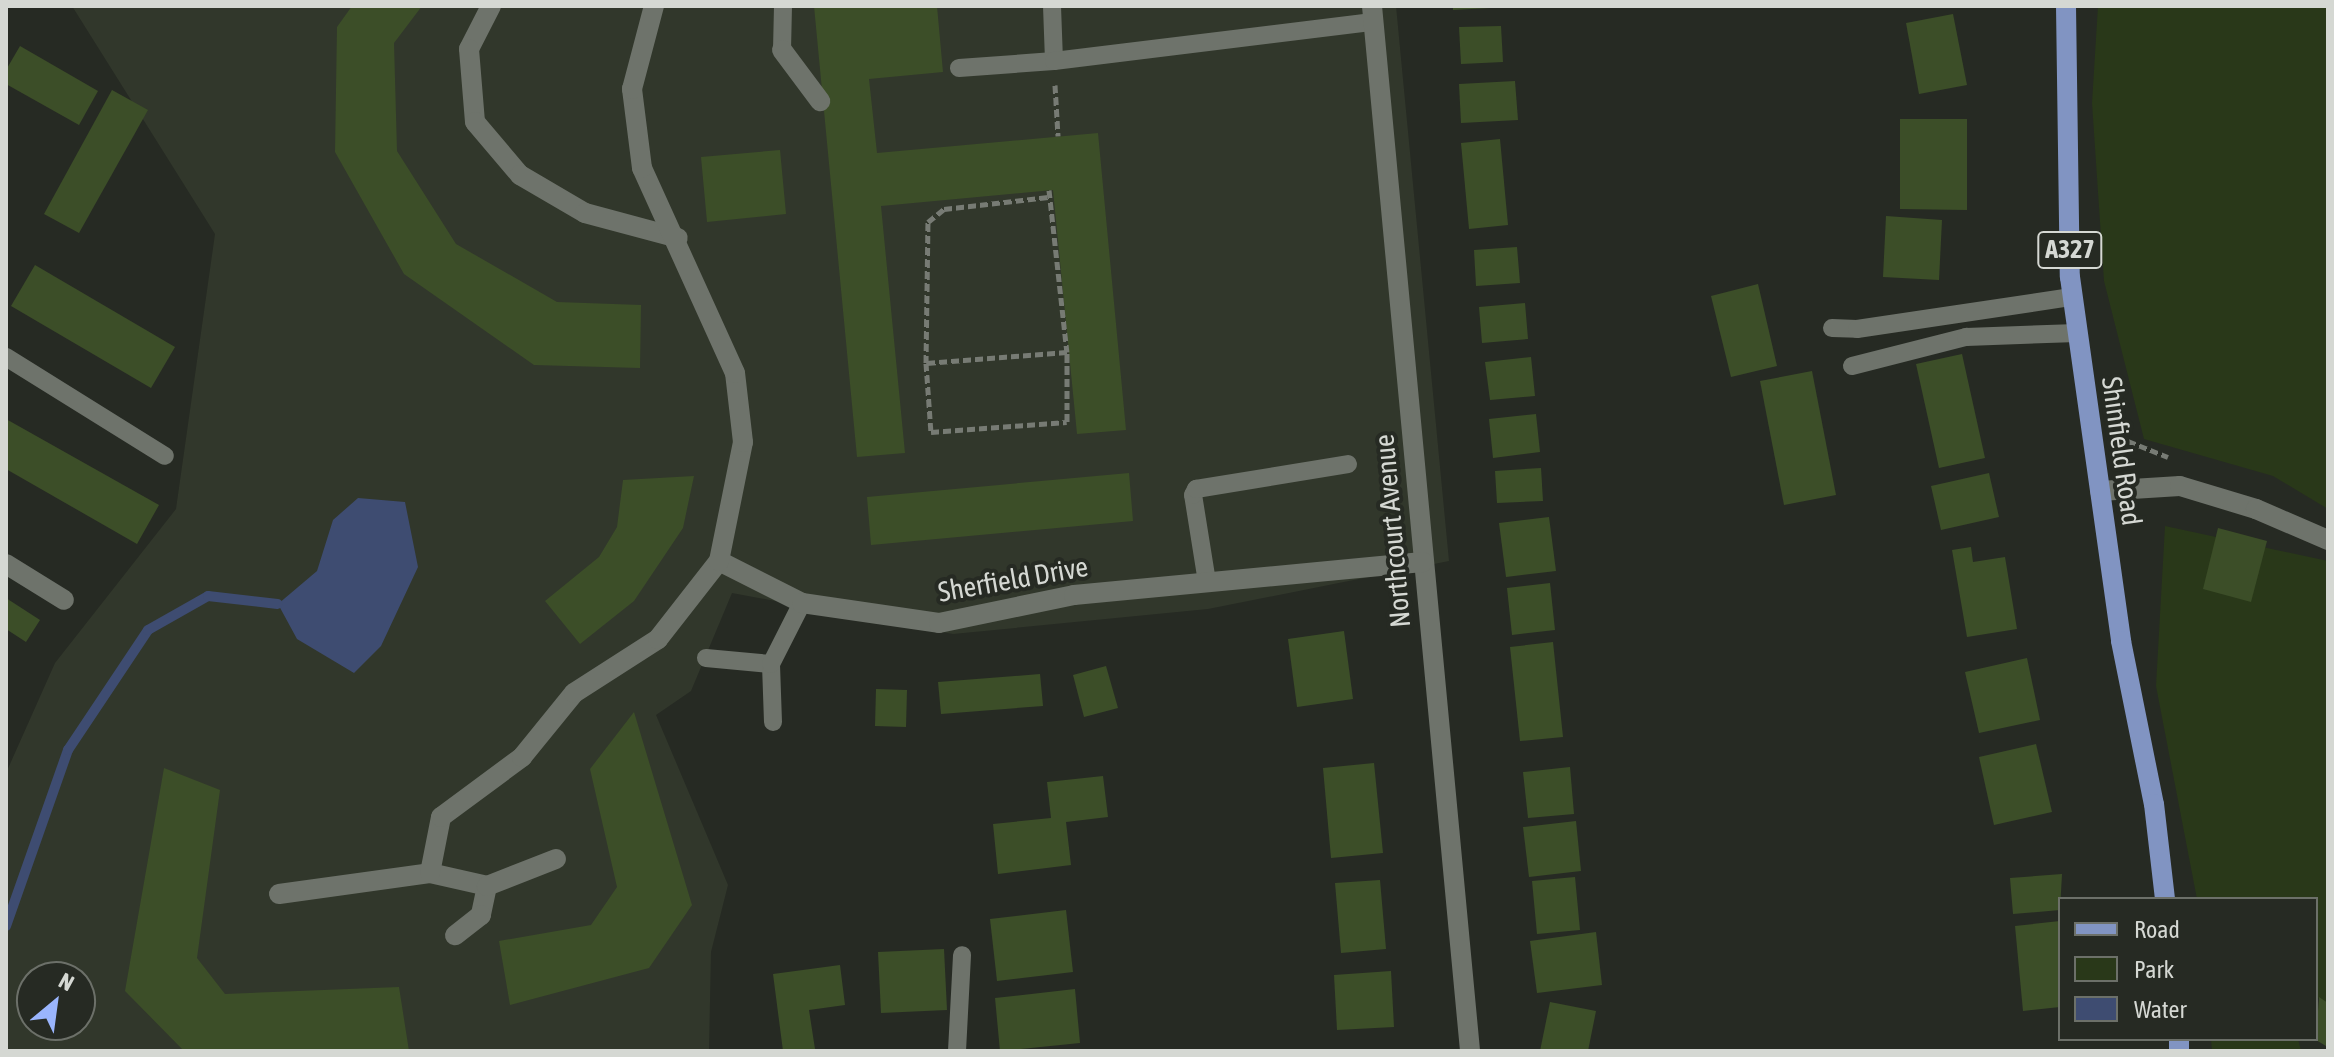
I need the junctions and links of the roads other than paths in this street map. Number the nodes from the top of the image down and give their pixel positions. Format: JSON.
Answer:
{"nodes":[{"id":1,"x":491,"y":6,"type":"edge"},
{"id":2,"x":654,"y":6,"type":"edge"},
{"id":3,"x":783,"y":6,"type":"edge"},
{"id":4,"x":1052,"y":6,"type":"edge"},
{"id":5,"x":2066,"y":6,"type":"edge"},
{"id":6,"x":1373,"y":14,"type":"edge"},
{"id":7,"x":782,"y":50,"type":"joint"},
{"id":8,"x":1054,"y":61,"type":"junction"},
{"id":9,"x":959,"y":68,"type":"dead end"},
{"id":10,"x":820,"y":101,"type":"dead end"},
{"id":11,"x":678,"y":238,"type":"junction"},
{"id":12,"x":2072,"y":297,"type":"junction"},
{"id":13,"x":1832,"y":328,"type":"dead end"},
{"id":14,"x":2077,"y":333,"type":"junction"},
{"id":15,"x":6,"y":357,"type":"edge"},
{"id":16,"x":1852,"y":366,"type":"dead end"},
{"id":17,"x":165,"y":456,"type":"dead end"},
{"id":18,"x":1348,"y":464,"type":"dead end"},
{"id":19,"x":2100,"y":491,"type":"junction"},
{"id":20,"x":2328,"y":540,"type":"edge"},
{"id":21,"x":719,"y":561,"type":"junction"},
{"id":22,"x":1422,"y":562,"type":"junction"},
{"id":23,"x":6,"y":564,"type":"edge"},
{"id":24,"x":1207,"y":582,"type":"junction"},
{"id":25,"x":64,"y":600,"type":"dead end"},
{"id":26,"x":802,"y":603,"type":"junction"},
{"id":27,"x":706,"y":658,"type":"dead end"},
{"id":28,"x":771,"y":664,"type":"junction"},
{"id":29,"x":773,"y":722,"type":"dead end"},
{"id":30,"x":556,"y":859,"type":"dead end"},
{"id":31,"x":430,"y":873,"type":"junction"},
{"id":32,"x":487,"y":886,"type":"junction"},
{"id":33,"x":279,"y":894,"type":"dead end"},
{"id":34,"x":2165,"y":897,"type":"edge"},
{"id":35,"x":455,"y":935,"type":"dead end"},
{"id":36,"x":962,"y":955,"type":"dead end"},
{"id":37,"x":957,"y":1051,"type":"edge"},
{"id":38,"x":1470,"y":1051,"type":"edge"}],
"edges":[{"from":1,"to":11,"type":"street"},
{"from":2,"to":11,"type":"street"},
{"from":3,"to":7,"type":"lane"},
{"from":4,"to":8,"type":"lane"},
{"from":5,"to":12,"type":"main road","name":"Shinfield Road","number":"A327"},
{"from":6,"to":8,"type":"lane"},
{"from":6,"to":22,"type":"street","name":"Northcourt Avenue"},
{"from":7,"to":10,"type":"street"},
{"from":8,"to":9,"type":"lane"},
{"from":11,"to":21,"type":"street"},
{"from":12,"to":13,"type":"lane"},
{"from":12,"to":14,"type":"main road","name":"Shinfield Road","number":"A327"},
{"from":14,"to":16,"type":"lane"},
{"from":14,"to":19,"type":"main road","name":"Shinfield Road","number":"A327"},
{"from":15,"to":17,"type":"lane"},
{"from":18,"to":24,"type":"lane"},
{"from":19,"to":20,"type":"street"},
{"from":19,"to":34,"type":"main road","name":"Shinfield Road","number":"A327"},
{"from":21,"to":26,"type":"street","name":"Sherfield Drive"},
{"from":21,"to":31,"type":"street"},
{"from":22,"to":24,"type":"street","name":"Sherfield Drive"},
{"from":22,"to":38,"type":"street","name":"Northcourt Avenue"},
{"from":23,"to":25,"type":"street"},
{"from":24,"to":26,"type":"street","name":"Sherfield Drive"},
{"from":26,"to":28,"type":"lane"},
{"from":27,"to":28,"type":"lane"},
{"from":28,"to":29,"type":"lane"},
{"from":30,"to":32,"type":"street"},
{"from":31,"to":32,"type":"street"},
{"from":31,"to":33,"type":"street"},
{"from":32,"to":35,"type":"street"},
{"from":36,"to":37,"type":"lane"}]}
